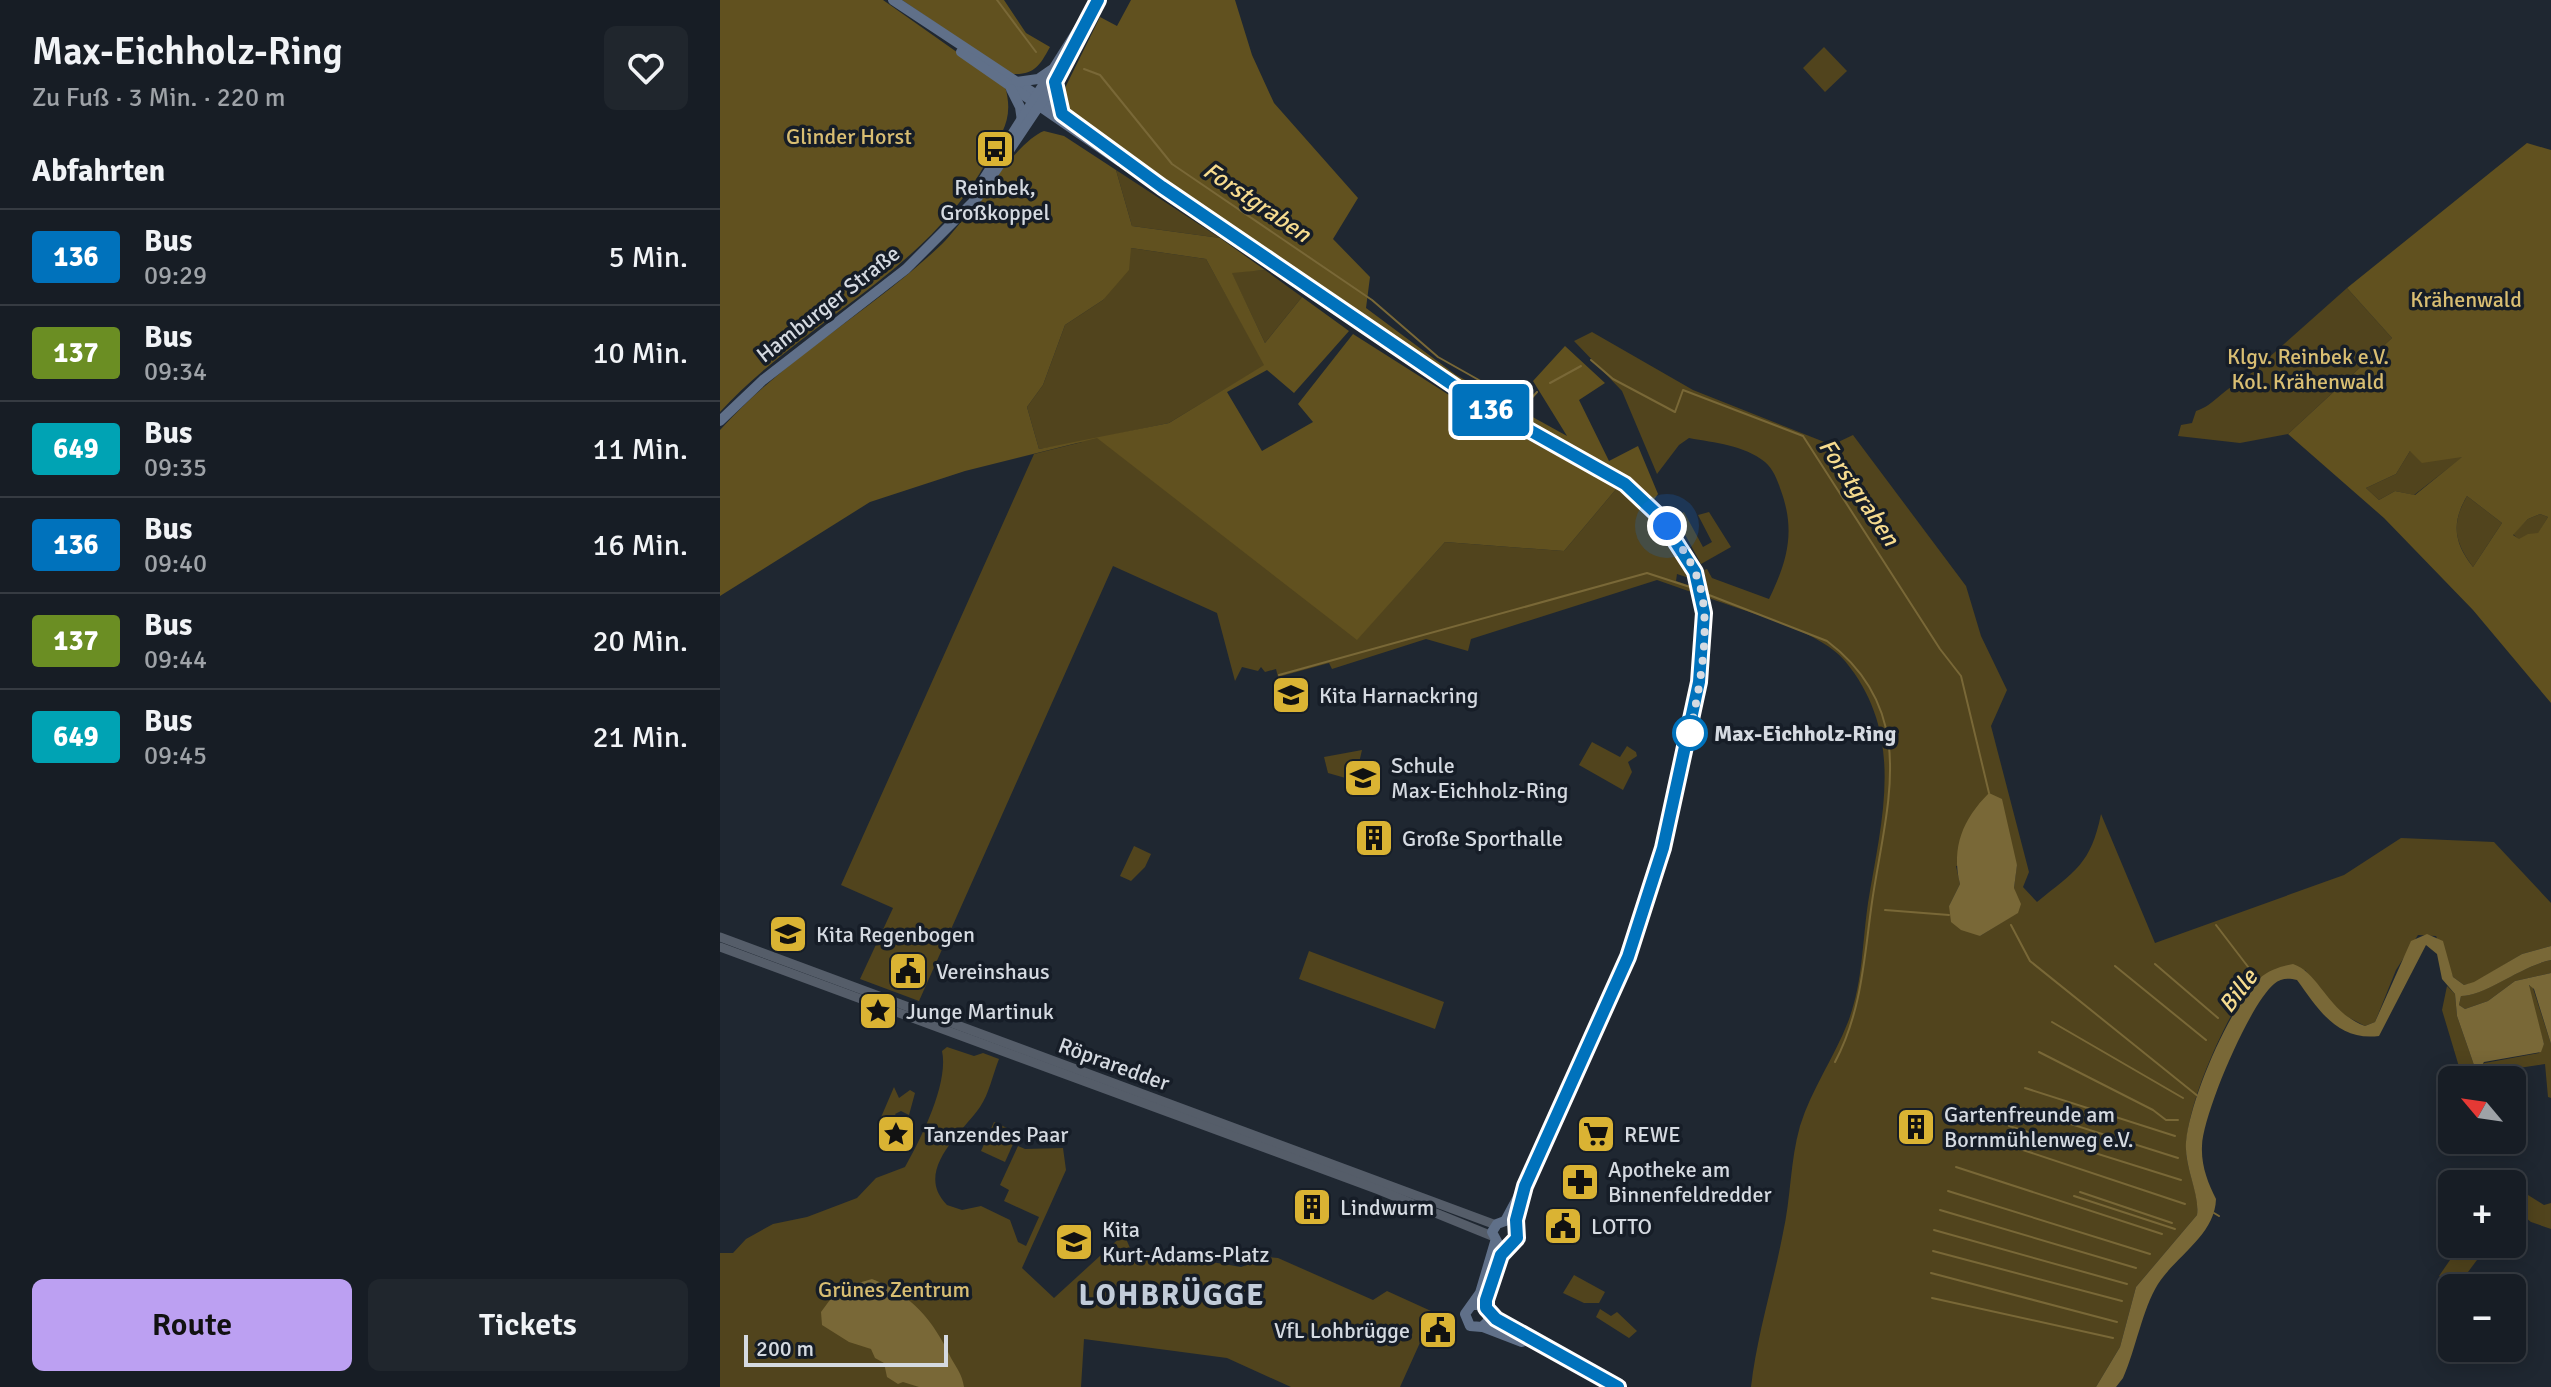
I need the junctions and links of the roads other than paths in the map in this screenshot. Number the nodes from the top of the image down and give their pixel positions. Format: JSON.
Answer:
{"nodes":[{"id":1,"x":893,"y":0,"type":"edge"},
{"id":2,"x":1098,"y":0,"type":"edge"},
{"id":3,"x":1055,"y":66,"type":"junction"},
{"id":4,"x":1055,"y":82,"type":"junction"},
{"id":5,"x":1012,"y":83,"type":"junction"},
{"id":6,"x":1038,"y":102,"type":"junction"},
{"id":7,"x":1059,"y":117,"type":"junction"},
{"id":8,"x":1024,"y":125,"type":"junction"},
{"id":9,"x":720,"y":421,"type":"edge"},
{"id":10,"x":720,"y":937,"type":"edge"},
{"id":11,"x":720,"y":947,"type":"edge"},
{"id":12,"x":1525,"y":1186,"type":"junction"},
{"id":13,"x":1517,"y":1229,"type":"junction"},
{"id":14,"x":1497,"y":1231,"type":"junction"},
{"id":15,"x":1508,"y":1246,"type":"junction"},
{"id":16,"x":1472,"y":1305,"type":"junction"},
{"id":17,"x":1487,"y":1310,"type":"junction"},
{"id":18,"x":1483,"y":1327,"type":"junction"},
{"id":19,"x":1607,"y":1387,"type":"edge"},
{"id":20,"x":1618,"y":1387,"type":"edge"}],
"edges":[{"from":1,"to":5,"type":"main road"},
{"from":2,"to":3,"type":"main road","name":"Hamburger Straße"},
{"from":2,"to":4,"type":"main road","name":"Hamburger Straße"},
{"from":3,"to":5,"type":"main road"},
{"from":3,"to":6,"type":"main road","name":"Hamburger Straße"},
{"from":4,"to":6,"type":"main road","name":"Hamburger Straße"},
{"from":4,"to":7,"type":"main road"},
{"from":5,"to":6,"type":"main road"},
{"from":5,"to":8,"type":"main road"},
{"from":6,"to":7,"type":"main road"},
{"from":6,"to":8,"type":"main road","name":"Hamburger Straße"},
{"from":7,"to":8,"type":"main road"},
{"from":7,"to":12,"type":"main road"},
{"from":8,"to":9,"type":"main road","name":"Hamburger Straße"},
{"from":10,"to":14,"type":"street","name":"Röpraredder"},
{"from":11,"to":14,"type":"street","name":"Röpraredder"},
{"from":12,"to":13,"type":"main road"},
{"from":12,"to":14,"type":"main road"},
{"from":13,"to":14,"type":"main road"},
{"from":13,"to":15,"type":"main road"},
{"from":14,"to":15,"type":"main road"},
{"from":14,"to":16,"type":"main road"},
{"from":15,"to":17,"type":"main road"},
{"from":16,"to":17,"type":"main road"},
{"from":16,"to":18,"type":"main road"},
{"from":17,"to":18,"type":"main road"},
{"from":17,"to":20,"type":"main road"},
{"from":18,"to":19,"type":"main road"}]}
